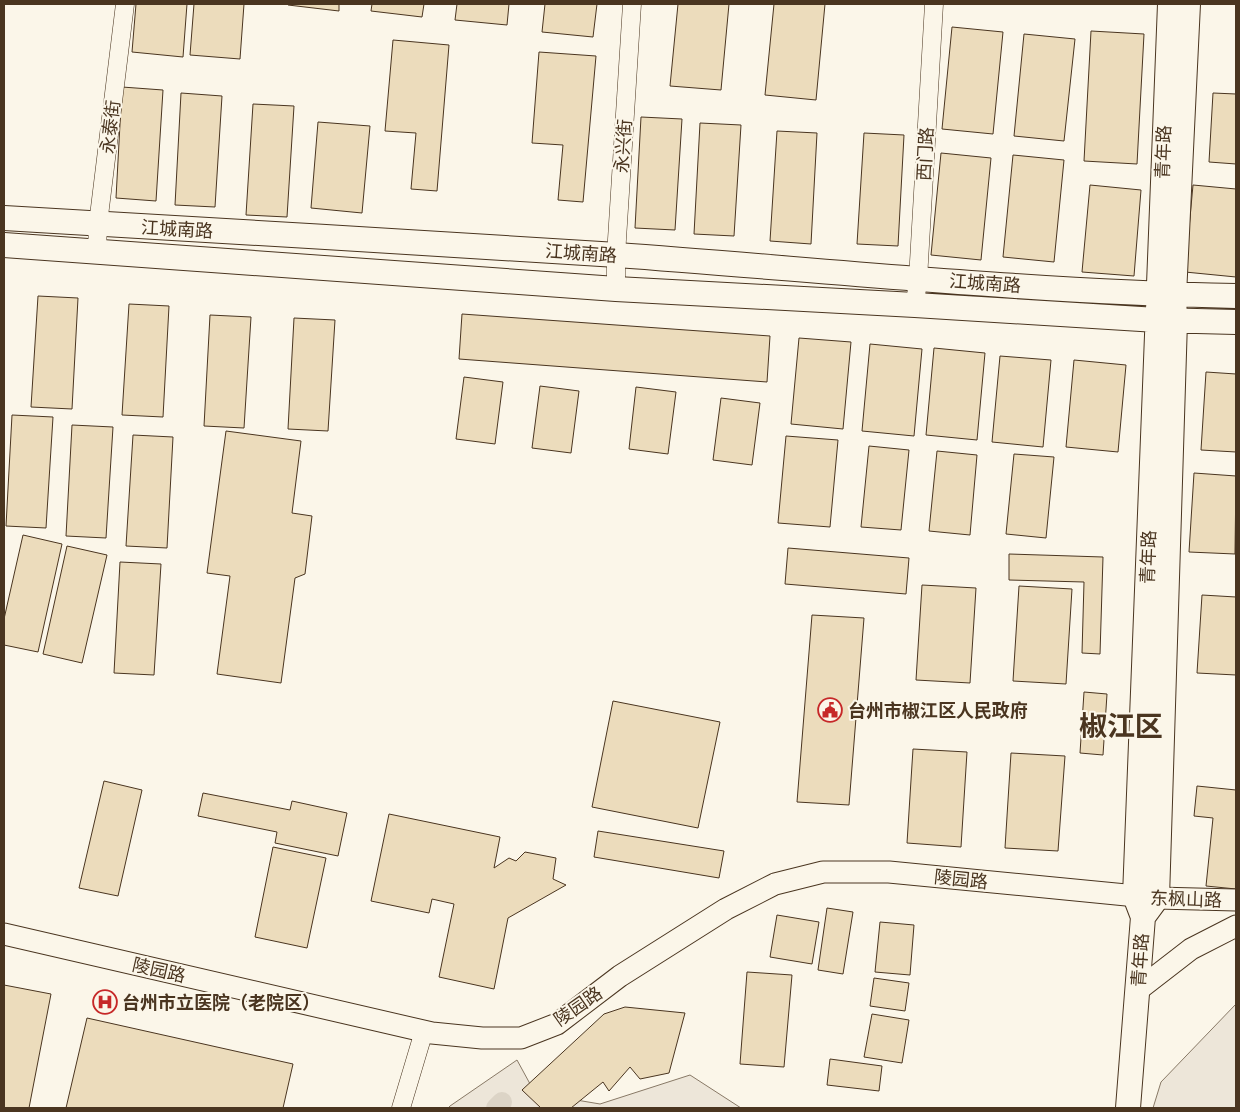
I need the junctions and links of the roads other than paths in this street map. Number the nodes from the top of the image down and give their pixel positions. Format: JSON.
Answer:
{"nodes":[{"id":1,"x":126,"y":4,"type":"edge"},
{"id":2,"x":632,"y":4,"type":"edge"},
{"id":3,"x":934,"y":4,"type":"edge"},
{"id":4,"x":1170,"y":4,"type":"edge"},
{"id":5,"x":1188,"y":4,"type":"edge"},
{"id":6,"x":4,"y":218,"type":"edge"},
{"id":7,"x":98,"y":224,"type":"junction"},
{"id":8,"x":4,"y":245,"type":"edge"},
{"id":9,"x":97,"y":251,"type":"junction"},
{"id":10,"x":616,"y":255,"type":"junction"},
{"id":11,"x":918,"y":278,"type":"junction"},
{"id":12,"x":616,"y":289,"type":"junction"},
{"id":13,"x":1166,"y":295,"type":"junction"},
{"id":14,"x":1236,"y":296,"type":"edge"},
{"id":15,"x":915,"y":305,"type":"junction"},
{"id":16,"x":1166,"y":321,"type":"junction"},
{"id":17,"x":1236,"y":322,"type":"edge"},
{"id":18,"x":1236,"y":900,"type":"edge"},
{"id":19,"x":1145,"y":904,"type":"junction"},
{"id":20,"x":1236,"y":926,"type":"edge"},
{"id":21,"x":4,"y":934,"type":"edge"},
{"id":22,"x":1138,"y":990,"type":"junction"},
{"id":23,"x":424,"y":1030,"type":"junction"},
{"id":24,"x":401,"y":1108,"type":"edge"},
{"id":25,"x":1128,"y":1108,"type":"edge"}],
"edges":[{"from":1,"to":7,"type":"street","name":"永泰街"},
{"from":2,"to":10,"type":"street","name":"永兴街"},
{"from":3,"to":11,"type":"street","name":"西门路"},
{"from":4,"to":13,"type":"main road","name":"青年路"},
{"from":5,"to":13,"type":"main road"},
{"from":6,"to":7,"type":"main road","name":"江城南路"},
{"from":7,"to":9,"type":"street","name":"永泰街"},
{"from":7,"to":10,"type":"main road","name":"江城南路"},
{"from":8,"to":9,"type":"main road","name":"江城南路"},
{"from":9,"to":12,"type":"main road","name":"江城南路"},
{"from":10,"to":11,"type":"main road","name":"江城南路"},
{"from":10,"to":12,"type":"street","name":"永兴街"},
{"from":11,"to":13,"type":"main road","name":"江城南路"},
{"from":11,"to":15,"type":"street","name":"西门路"},
{"from":12,"to":15,"type":"main road","name":"江城南路"},
{"from":13,"to":14,"type":"main road","name":"江城南路"},
{"from":13,"to":16,"type":"main road","name":"青年路"},
{"from":15,"to":16,"type":"main road","name":"江城南路"},
{"from":16,"to":17,"type":"main road","name":"江城南路"},
{"from":16,"to":19,"type":"main road","name":"青年路"},
{"from":18,"to":19,"type":"street","name":"东枫山路"},
{"from":19,"to":22,"type":"main road","name":"青年路"},
{"from":19,"to":23,"type":"street","name":"陵园路"},
{"from":20,"to":22,"type":"street","name":"东枫山路"},
{"from":21,"to":23,"type":"street","name":"陵园路"},
{"from":22,"to":25,"type":"main road","name":"青年路"},
{"from":23,"to":24,"type":"street"}]}
